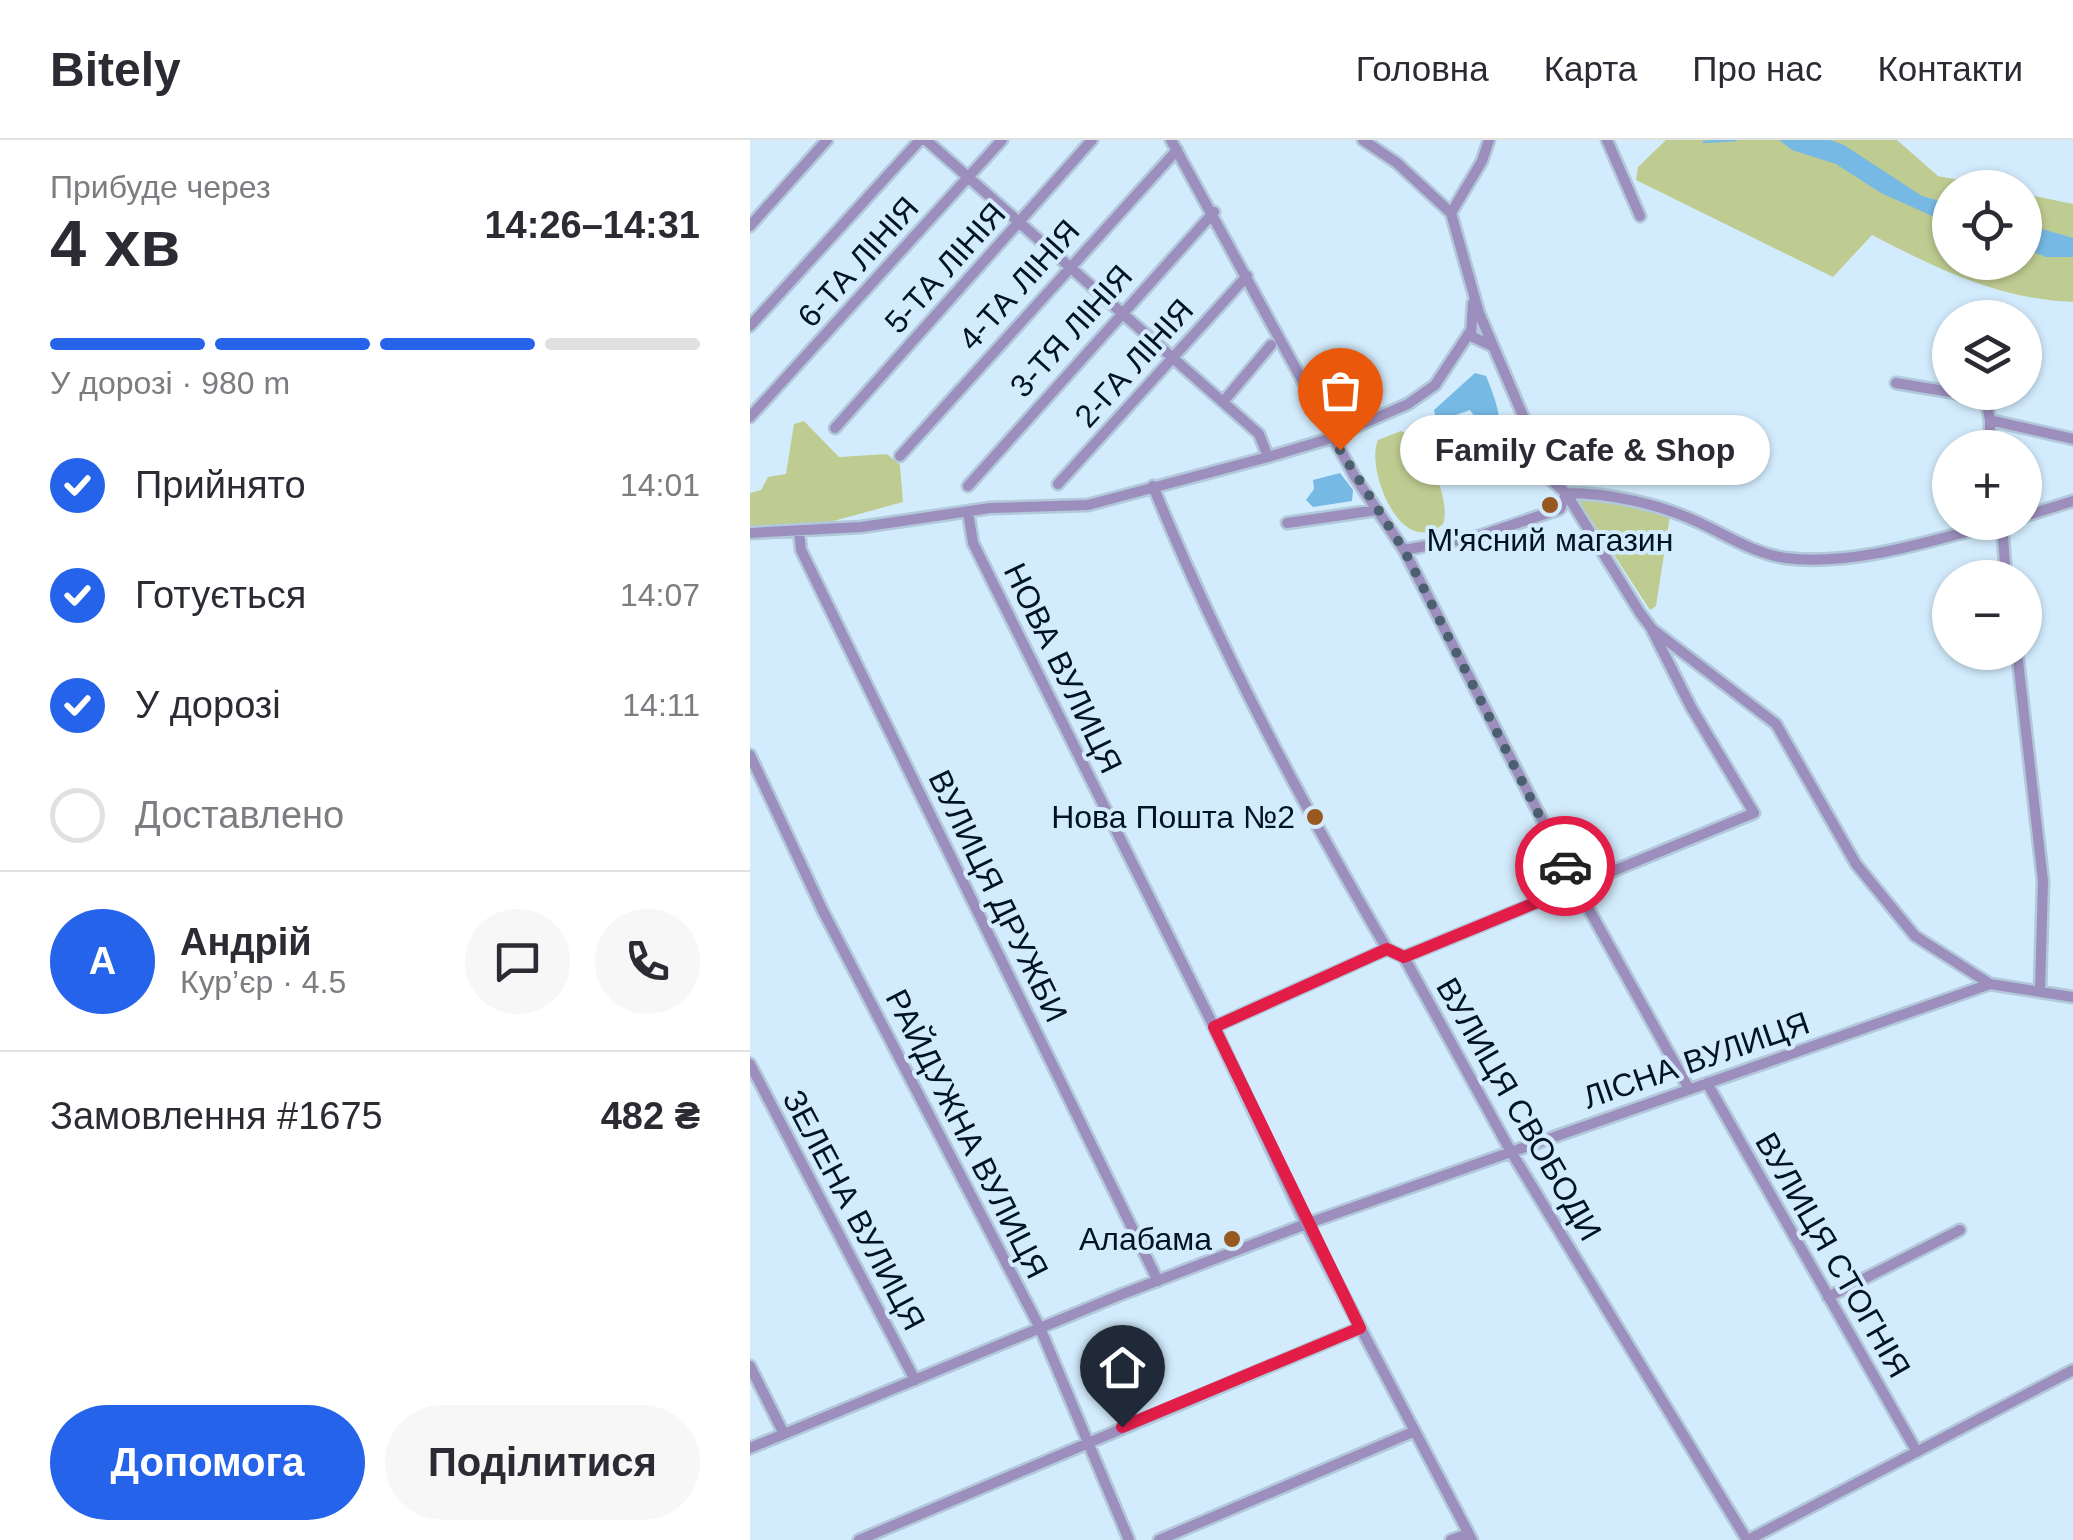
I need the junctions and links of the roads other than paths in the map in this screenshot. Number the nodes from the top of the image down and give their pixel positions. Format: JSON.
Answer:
{"nodes":[{"id":1,"x":827,"y":140,"type":"edge"},
{"id":2,"x":923,"y":140,"type":"edge"},
{"id":3,"x":1002,"y":140,"type":"edge"},
{"id":4,"x":1092,"y":140,"type":"edge"},
{"id":5,"x":1362,"y":140,"type":"edge"},
{"id":6,"x":1607,"y":140,"type":"edge"},
{"id":7,"x":1484,"y":144,"type":"edge"},
{"id":8,"x":1174,"y":145,"type":"edge"},
{"id":9,"x":969,"y":178,"type":"junction"},
{"id":10,"x":1214,"y":212,"type":"junction"},
{"id":11,"x":1451,"y":213,"type":"junction"},
{"id":12,"x":1640,"y":216,"type":"dead end"},
{"id":13,"x":1019,"y":222,"type":"junction"},
{"id":14,"x":750,"y":226,"type":"edge"},
{"id":15,"x":1069,"y":266,"type":"junction"},
{"id":16,"x":1247,"y":276,"type":"junction"},
{"id":17,"x":1120,"y":312,"type":"junction"},
{"id":18,"x":750,"y":326,"type":"edge"},
{"id":19,"x":1479,"y":332,"type":"junction"},
{"id":20,"x":1272,"y":345,"type":"dead end"},
{"id":21,"x":1172,"y":356,"type":"junction"},
{"id":22,"x":1896,"y":383,"type":"dead end"},
{"id":23,"x":1932,"y":389,"type":"edge"},
{"id":24,"x":1223,"y":402,"type":"junction"},
{"id":25,"x":1988,"y":410,"type":"edge"},
{"id":26,"x":750,"y":418,"type":"edge"},
{"id":27,"x":1990,"y":420,"type":"junction"},
{"id":28,"x":836,"y":428,"type":"dead end"},
{"id":29,"x":1990,"y":430,"type":"edge"},
{"id":30,"x":1334,"y":437,"type":"junction"},
{"id":31,"x":2073,"y":439,"type":"edge"},
{"id":32,"x":900,"y":456,"type":"dead end"},
{"id":33,"x":1268,"y":458,"type":"junction"},
{"id":34,"x":1058,"y":484,"type":"dead end"},
{"id":35,"x":968,"y":486,"type":"dead end"},
{"id":36,"x":1153,"y":486,"type":"junction"},
{"id":37,"x":1566,"y":493,"type":"junction"},
{"id":38,"x":2073,"y":501,"type":"edge"},
{"id":39,"x":1378,"y":510,"type":"junction"},
{"id":40,"x":2042,"y":511,"type":"edge"},
{"id":41,"x":968,"y":512,"type":"junction"},
{"id":42,"x":1288,"y":523,"type":"dead end"},
{"id":43,"x":799,"y":531,"type":"junction"},
{"id":44,"x":750,"y":534,"type":"edge"},
{"id":45,"x":1932,"y":537,"type":"edge"},
{"id":46,"x":1404,"y":550,"type":"junction"},
{"id":47,"x":1652,"y":629,"type":"junction"},
{"id":48,"x":2019,"y":670,"type":"edge"},
{"id":49,"x":750,"y":755,"type":"edge"},
{"id":50,"x":1576,"y":886,"type":"junction"},
{"id":51,"x":1387,"y":949,"type":"junction"},
{"id":52,"x":1404,"y":957,"type":"junction"},
{"id":53,"x":1990,"y":984,"type":"junction"},
{"id":54,"x":2040,"y":990,"type":"junction"},
{"id":55,"x":2073,"y":998,"type":"edge"},
{"id":56,"x":1214,"y":1027,"type":"junction"},
{"id":57,"x":750,"y":1064,"type":"edge"},
{"id":58,"x":1707,"y":1083,"type":"junction"},
{"id":59,"x":1689,"y":1089,"type":"junction"},
{"id":60,"x":1510,"y":1150,"type":"junction"},
{"id":61,"x":1306,"y":1224,"type":"junction"},
{"id":62,"x":1960,"y":1230,"type":"dead end"},
{"id":63,"x":1158,"y":1281,"type":"junction"},
{"id":64,"x":1828,"y":1297,"type":"junction"},
{"id":65,"x":1040,"y":1328,"type":"junction"},
{"id":66,"x":1360,"y":1328,"type":"junction"},
{"id":67,"x":750,"y":1366,"type":"edge"},
{"id":68,"x":2073,"y":1370,"type":"edge"},
{"id":69,"x":916,"y":1380,"type":"junction"},
{"id":70,"x":1415,"y":1431,"type":"junction"},
{"id":71,"x":784,"y":1434,"type":"junction"},
{"id":72,"x":1088,"y":1441,"type":"junction"},
{"id":73,"x":750,"y":1448,"type":"edge"},
{"id":74,"x":1916,"y":1452,"type":"junction"},
{"id":75,"x":1470,"y":1537,"type":"edge"},
{"id":76,"x":859,"y":1540,"type":"edge"},
{"id":77,"x":1129,"y":1540,"type":"edge"},
{"id":78,"x":1159,"y":1540,"type":"edge"},
{"id":79,"x":1451,"y":1540,"type":"edge"},
{"id":80,"x":1748,"y":1540,"type":"edge"}],
"edges":[{"from":1,"to":14,"type":"street"},
{"from":2,"to":9,"type":"street"},
{"from":2,"to":18,"type":"street"},
{"from":3,"to":9,"type":"street","name":"6-ТА ЛІНІЯ"},
{"from":4,"to":13,"type":"street","name":"5-ТА ЛІНІЯ"},
{"from":5,"to":11,"type":"street"},
{"from":6,"to":12,"type":"street"},
{"from":7,"to":11,"type":"street"},
{"from":8,"to":10,"type":"street"},
{"from":8,"to":15,"type":"street","name":"4-ТА ЛІНІЯ"},
{"from":9,"to":13,"type":"street"},
{"from":9,"to":26,"type":"street","name":"6-ТА ЛІНІЯ"},
{"from":10,"to":16,"type":"street"},
{"from":10,"to":17,"type":"street","name":"3-ТЯ ЛІНІЯ"},
{"from":11,"to":19,"type":"street"},
{"from":13,"to":15,"type":"street"},
{"from":13,"to":28,"type":"street","name":"5-ТА ЛІНІЯ"},
{"from":15,"to":17,"type":"street"},
{"from":15,"to":32,"type":"street","name":"4-ТА ЛІНІЯ"},
{"from":16,"to":21,"type":"street","name":"2-ГА ЛІНІЯ"},
{"from":16,"to":30,"type":"street"},
{"from":17,"to":21,"type":"street"},
{"from":17,"to":35,"type":"street","name":"3-ТЯ ЛІНІЯ"},
{"from":19,"to":30,"type":"street"},
{"from":19,"to":37,"type":"street"},
{"from":20,"to":24,"type":"street"},
{"from":21,"to":24,"type":"street"},
{"from":21,"to":34,"type":"street","name":"2-ГА ЛІНІЯ"},
{"from":22,"to":23,"type":"street"},
{"from":24,"to":33,"type":"street"},
{"from":25,"to":27,"type":"street"},
{"from":27,"to":29,"type":"street"},
{"from":27,"to":31,"type":"street"},
{"from":30,"to":33,"type":"street"},
{"from":30,"to":39,"type":"street"},
{"from":33,"to":36,"type":"street"},
{"from":36,"to":41,"type":"street"},
{"from":36,"to":51,"type":"street"},
{"from":37,"to":45,"type":"street"},
{"from":37,"to":46,"type":"street"},
{"from":37,"to":47,"type":"street"},
{"from":38,"to":40,"type":"street"},
{"from":39,"to":42,"type":"street"},
{"from":39,"to":46,"type":"street"},
{"from":41,"to":43,"type":"street"},
{"from":41,"to":56,"type":"street","name":"НОВА ВУЛИЦЯ"},
{"from":43,"to":44,"type":"street"},
{"from":43,"to":63,"type":"street","name":"ВУЛИЦЯ ДРУЖБИ"},
{"from":46,"to":50,"type":"street"},
{"from":47,"to":50,"type":"street"},
{"from":47,"to":53,"type":"street"},
{"from":48,"to":54,"type":"street"},
{"from":49,"to":65,"type":"street","name":"РАЙДУЖНА ВУЛИЦЯ"},
{"from":50,"to":52,"type":"street"},
{"from":50,"to":59,"type":"street"},
{"from":51,"to":52,"type":"street","name":"ВУЛИЦЯ СВОБОДИ"},
{"from":51,"to":56,"type":"street"},
{"from":52,"to":60,"type":"street","name":"ВУЛИЦЯ СВОБОДИ"},
{"from":53,"to":54,"type":"street"},
{"from":53,"to":58,"type":"street","name":"ЛІСНА ВУЛИЦЯ"},
{"from":54,"to":55,"type":"street"},
{"from":56,"to":61,"type":"street","name":"НОВА ВУЛИЦЯ"},
{"from":57,"to":69,"type":"street","name":"ЗЕЛЕНА ВУЛИЦЯ"},
{"from":58,"to":59,"type":"street","name":"ЛІСНА ВУЛИЦЯ"},
{"from":58,"to":64,"type":"street","name":"ВУЛИЦЯ СТОГНІЯ"},
{"from":59,"to":60,"type":"street","name":"ЛІСНА ВУЛИЦЯ"},
{"from":60,"to":61,"type":"street","name":"ЛІСНА ВУЛИЦЯ"},
{"from":60,"to":80,"type":"street","name":"ВУЛИЦЯ СВОБОДИ"},
{"from":61,"to":63,"type":"street","name":"ЛІСНА ВУЛИЦЯ"},
{"from":61,"to":66,"type":"street","name":"НОВА ВУЛИЦЯ"},
{"from":62,"to":64,"type":"street"},
{"from":63,"to":65,"type":"street","name":"ЛІСНА ВУЛИЦЯ"},
{"from":64,"to":74,"type":"street","name":"ВУЛИЦЯ СТОГНІЯ"},
{"from":65,"to":69,"type":"street","name":"ЛІСНА ВУЛИЦЯ"},
{"from":65,"to":72,"type":"street","name":"РАЙДУЖНА ВУЛИЦЯ"},
{"from":66,"to":70,"type":"street","name":"НОВА ВУЛИЦЯ"},
{"from":66,"to":72,"type":"street"},
{"from":67,"to":71,"type":"street"},
{"from":68,"to":74,"type":"street"},
{"from":69,"to":71,"type":"street","name":"ЛІСНА ВУЛИЦЯ"},
{"from":70,"to":75,"type":"street","name":"НОВА ВУЛИЦЯ"},
{"from":70,"to":78,"type":"street"},
{"from":71,"to":73,"type":"street","name":"ЛІСНА ВУЛИЦЯ"},
{"from":72,"to":76,"type":"street"},
{"from":72,"to":77,"type":"street","name":"РАЙДУЖНА ВУЛИЦЯ"},
{"from":74,"to":80,"type":"street"},
{"from":75,"to":79,"type":"street"}]}
